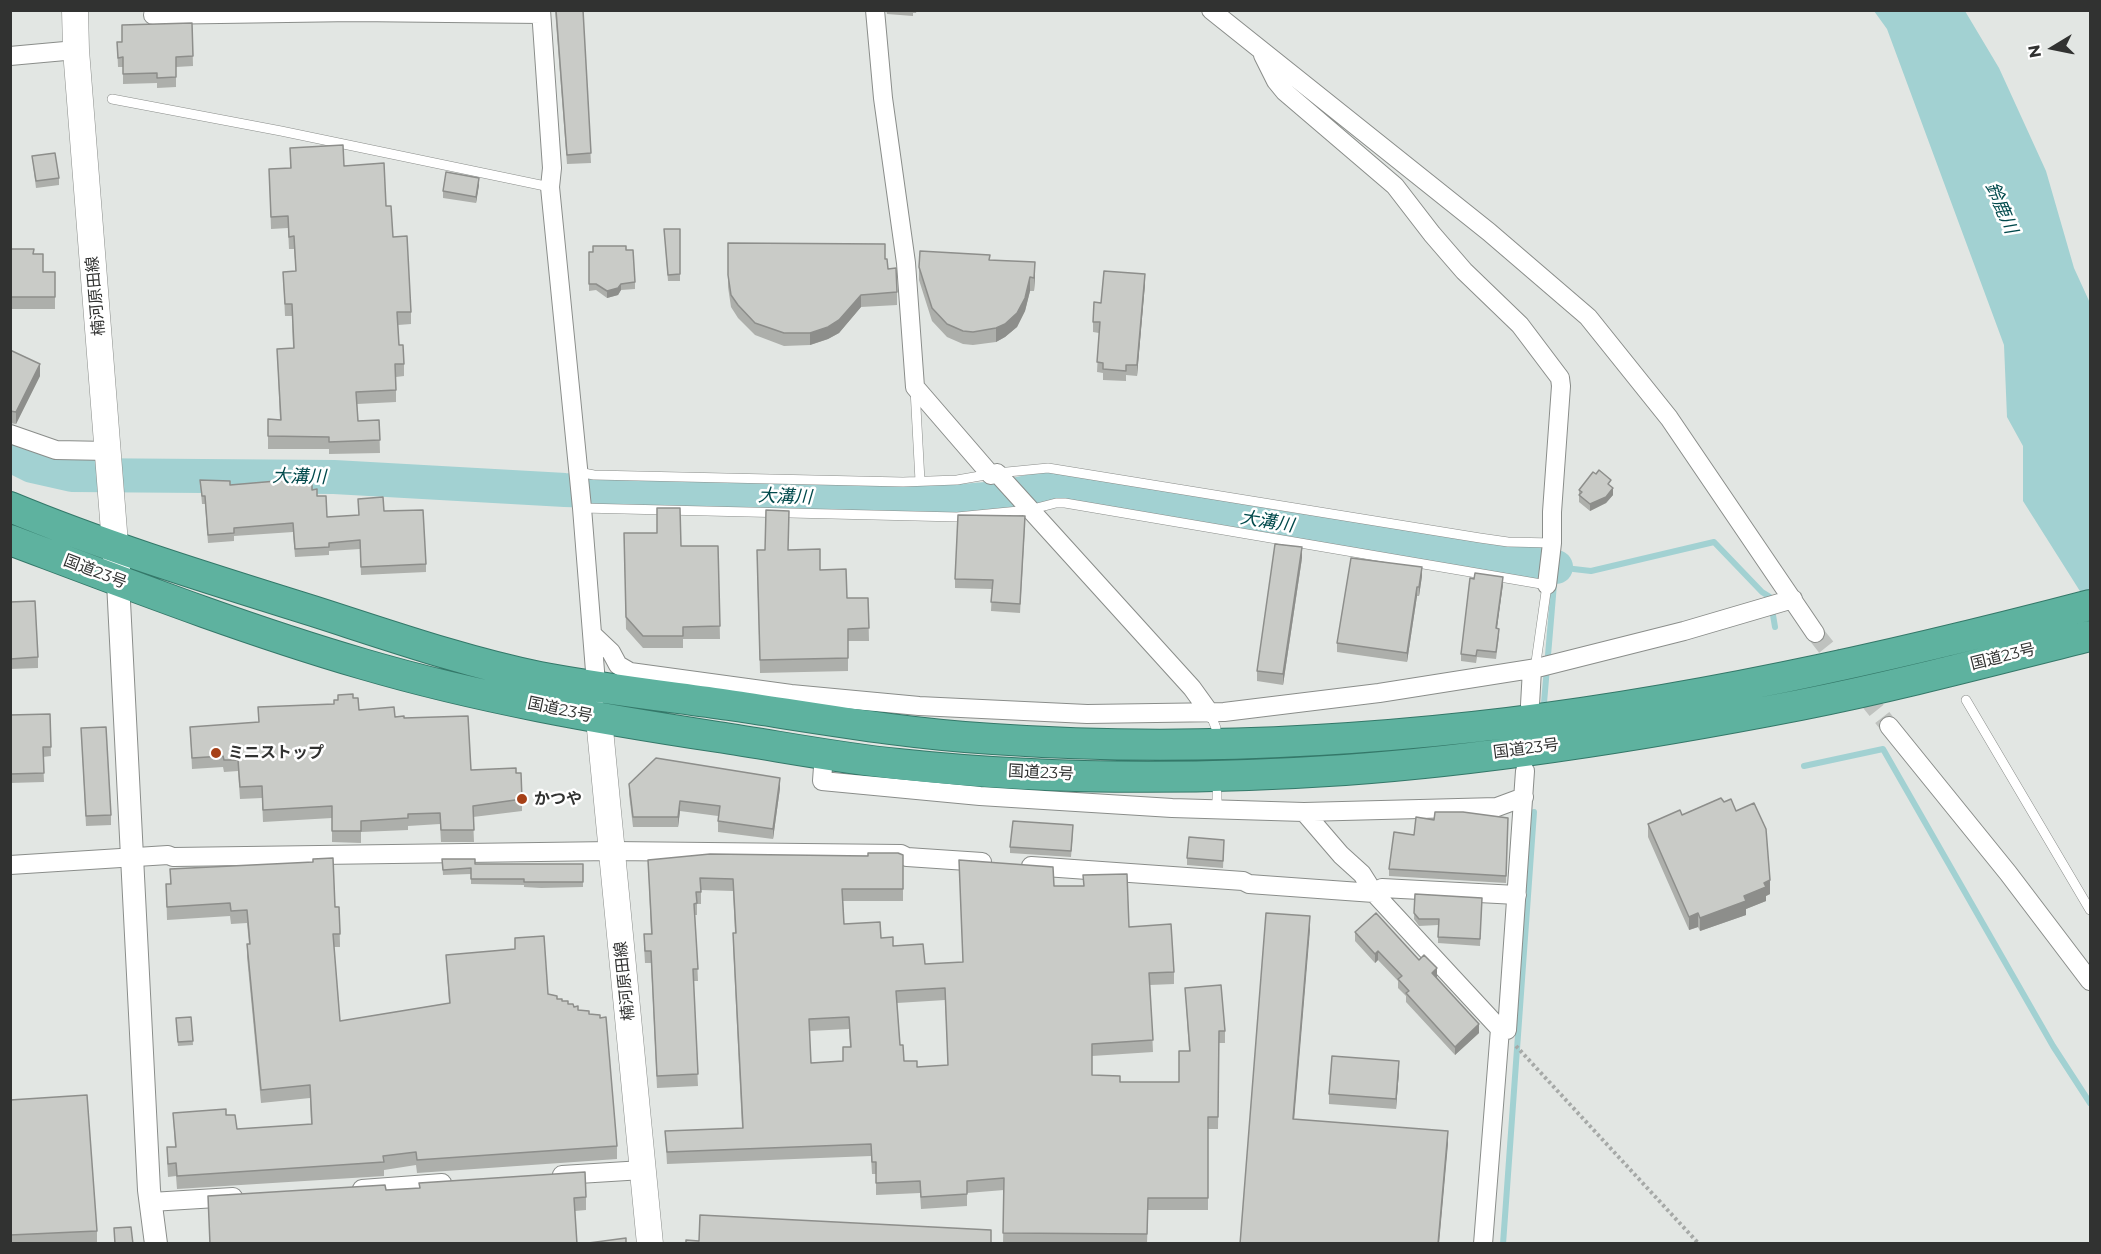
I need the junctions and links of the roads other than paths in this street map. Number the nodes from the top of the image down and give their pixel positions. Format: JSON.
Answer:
{"nodes":[{"id":1,"x":75,"y":10,"type":"edge"},
{"id":2,"x":875,"y":10,"type":"edge"},
{"id":3,"x":1211,"y":10,"type":"edge"},
{"id":4,"x":354,"y":11,"type":"edge"},
{"id":5,"x":541,"y":12,"type":"edge"},
{"id":6,"x":153,"y":15,"type":"dead end"},
{"id":7,"x":76,"y":50,"type":"junction"},
{"id":8,"x":1262,"y":50,"type":"junction"},
{"id":9,"x":10,"y":56,"type":"edge"},
{"id":10,"x":112,"y":99,"type":"dead end"},
{"id":11,"x":550,"y":187,"type":"junction"},
{"id":12,"x":915,"y":387,"type":"junction"},
{"id":13,"x":10,"y":434,"type":"edge"},
{"id":14,"x":109,"y":454,"type":"junction"},
{"id":15,"x":578,"y":474,"type":"junction"},
{"id":16,"x":996,"y":475,"type":"junction"},
{"id":17,"x":920,"y":481,"type":"junction"},
{"id":18,"x":581,"y":505,"type":"junction"},
{"id":19,"x":10,"y":507,"type":"edge"},
{"id":20,"x":1026,"y":508,"type":"junction"},
{"id":21,"x":10,"y":540,"type":"edge"},
{"id":22,"x":1552,"y":545,"type":"junction"},
{"id":23,"x":115,"y":547,"type":"junction"},
{"id":24,"x":118,"y":582,"type":"junction"},
{"id":25,"x":1548,"y":582,"type":"junction"},
{"id":26,"x":1788,"y":600,"type":"junction"},
{"id":27,"x":2091,"y":605,"type":"edge"},
{"id":28,"x":1815,"y":633,"type":"tunnel mouth"},
{"id":29,"x":592,"y":634,"type":"junction"},
{"id":30,"x":2091,"y":636,"type":"edge"},
{"id":31,"x":1947,"y":657,"type":"junction"},
{"id":32,"x":1534,"y":669,"type":"junction"},
{"id":33,"x":597,"y":686,"type":"junction"},
{"id":34,"x":1966,"y":700,"type":"dead end"},
{"id":35,"x":1530,"y":705,"type":"dead end"},
{"id":36,"x":599,"y":719,"type":"junction"},
{"id":37,"x":1213,"y":720,"type":"junction"},
{"id":38,"x":1889,"y":726,"type":"tunnel mouth"},
{"id":39,"x":824,"y":753,"type":"junction"},
{"id":40,"x":1526,"y":771,"type":"dead end"},
{"id":41,"x":1524,"y":797,"type":"junction"},
{"id":42,"x":1304,"y":812,"type":"junction"},
{"id":43,"x":612,"y":851,"type":"junction"},
{"id":44,"x":132,"y":857,"type":"junction"},
{"id":45,"x":10,"y":865,"type":"edge"},
{"id":46,"x":1374,"y":893,"type":"junction"},
{"id":47,"x":1517,"y":895,"type":"junction"},
{"id":48,"x":2091,"y":910,"type":"edge"},
{"id":49,"x":2091,"y":981,"type":"edge"},
{"id":50,"x":1500,"y":1029,"type":"junction"},
{"id":51,"x":643,"y":1170,"type":"junction"},
{"id":52,"x":549,"y":1176,"type":"edge"},
{"id":53,"x":456,"y":1182,"type":"edge"},
{"id":54,"x":350,"y":1189,"type":"edge"},
{"id":55,"x":256,"y":1196,"type":"edge"},
{"id":56,"x":150,"y":1202,"type":"junction"},
{"id":57,"x":156,"y":1244,"type":"edge"},
{"id":58,"x":650,"y":1244,"type":"edge"},
{"id":59,"x":1483,"y":1244,"type":"edge"}],
"edges":[{"from":1,"to":7,"type":"main road","name":"楠河原田線"},
{"from":2,"to":12,"type":"street"},
{"from":3,"to":8,"type":"street"},
{"from":4,"to":5,"type":"street"},
{"from":4,"to":6,"type":"street"},
{"from":5,"to":11,"type":"street"},
{"from":7,"to":9,"type":"street"},
{"from":7,"to":14,"type":"main road","name":"楠河原田線"},
{"from":8,"to":22,"type":"street"},
{"from":8,"to":26,"type":"street"},
{"from":10,"to":11,"type":"lane"},
{"from":11,"to":15,"type":"street"},
{"from":12,"to":16,"type":"street"},
{"from":12,"to":17,"type":"lane"},
{"from":13,"to":14,"type":"street"},
{"from":14,"to":23,"type":"main road","name":"楠河原田線"},
{"from":15,"to":17,"type":"lane"},
{"from":15,"to":18,"type":"street"},
{"from":16,"to":17,"type":"lane"},
{"from":16,"to":20,"type":"street"},
{"from":16,"to":22,"type":"lane"},
{"from":18,"to":20,"type":"lane"},
{"from":18,"to":29,"type":"street"},
{"from":19,"to":23,"type":"highway","name":"国道23号"},
{"from":20,"to":25,"type":"lane"},
{"from":20,"to":37,"type":"street"},
{"from":21,"to":24,"type":"highway","name":"国道23号"},
{"from":22,"to":25,"type":"street"},
{"from":23,"to":24,"type":"main road","name":"楠河原田線"},
{"from":23,"to":33,"type":"highway","name":"国道23号"},
{"from":24,"to":36,"type":"highway","name":"国道23号"},
{"from":24,"to":44,"type":"street"},
{"from":25,"to":32,"type":"lane"},
{"from":26,"to":28,"type":"street"},
{"from":26,"to":32,"type":"street"},
{"from":27,"to":31,"type":"highway","name":"国道23号"},
{"from":29,"to":33,"type":"street"},
{"from":29,"to":37,"type":"street"},
{"from":30,"to":31,"type":"highway","name":"国道23号"},
{"from":31,"to":33,"type":"highway","name":"国道23号"},
{"from":31,"to":39,"type":"highway","name":"国道23号"},
{"from":32,"to":35,"type":"street"},
{"from":32,"to":37,"type":"street"},
{"from":33,"to":36,"type":"street"},
{"from":34,"to":48,"type":"lane"},
{"from":36,"to":39,"type":"highway","name":"国道23号"},
{"from":36,"to":43,"type":"main road","name":"楠河原田線"},
{"from":38,"to":49,"type":"street"},
{"from":39,"to":42,"type":"street"},
{"from":40,"to":41,"type":"street"},
{"from":41,"to":42,"type":"street"},
{"from":41,"to":47,"type":"street"},
{"from":42,"to":46,"type":"street"},
{"from":43,"to":44,"type":"street"},
{"from":43,"to":46,"type":"street"},
{"from":43,"to":51,"type":"main road","name":"楠河原田線"},
{"from":44,"to":45,"type":"street"},
{"from":44,"to":56,"type":"street"},
{"from":46,"to":47,"type":"street"},
{"from":46,"to":50,"type":"street"},
{"from":47,"to":50,"type":"street"},
{"from":50,"to":59,"type":"street"},
{"from":51,"to":52,"type":"street"},
{"from":51,"to":58,"type":"main road","name":"楠河原田線"},
{"from":53,"to":54,"type":"street"},
{"from":55,"to":56,"type":"street"},
{"from":56,"to":57,"type":"street"}]}
